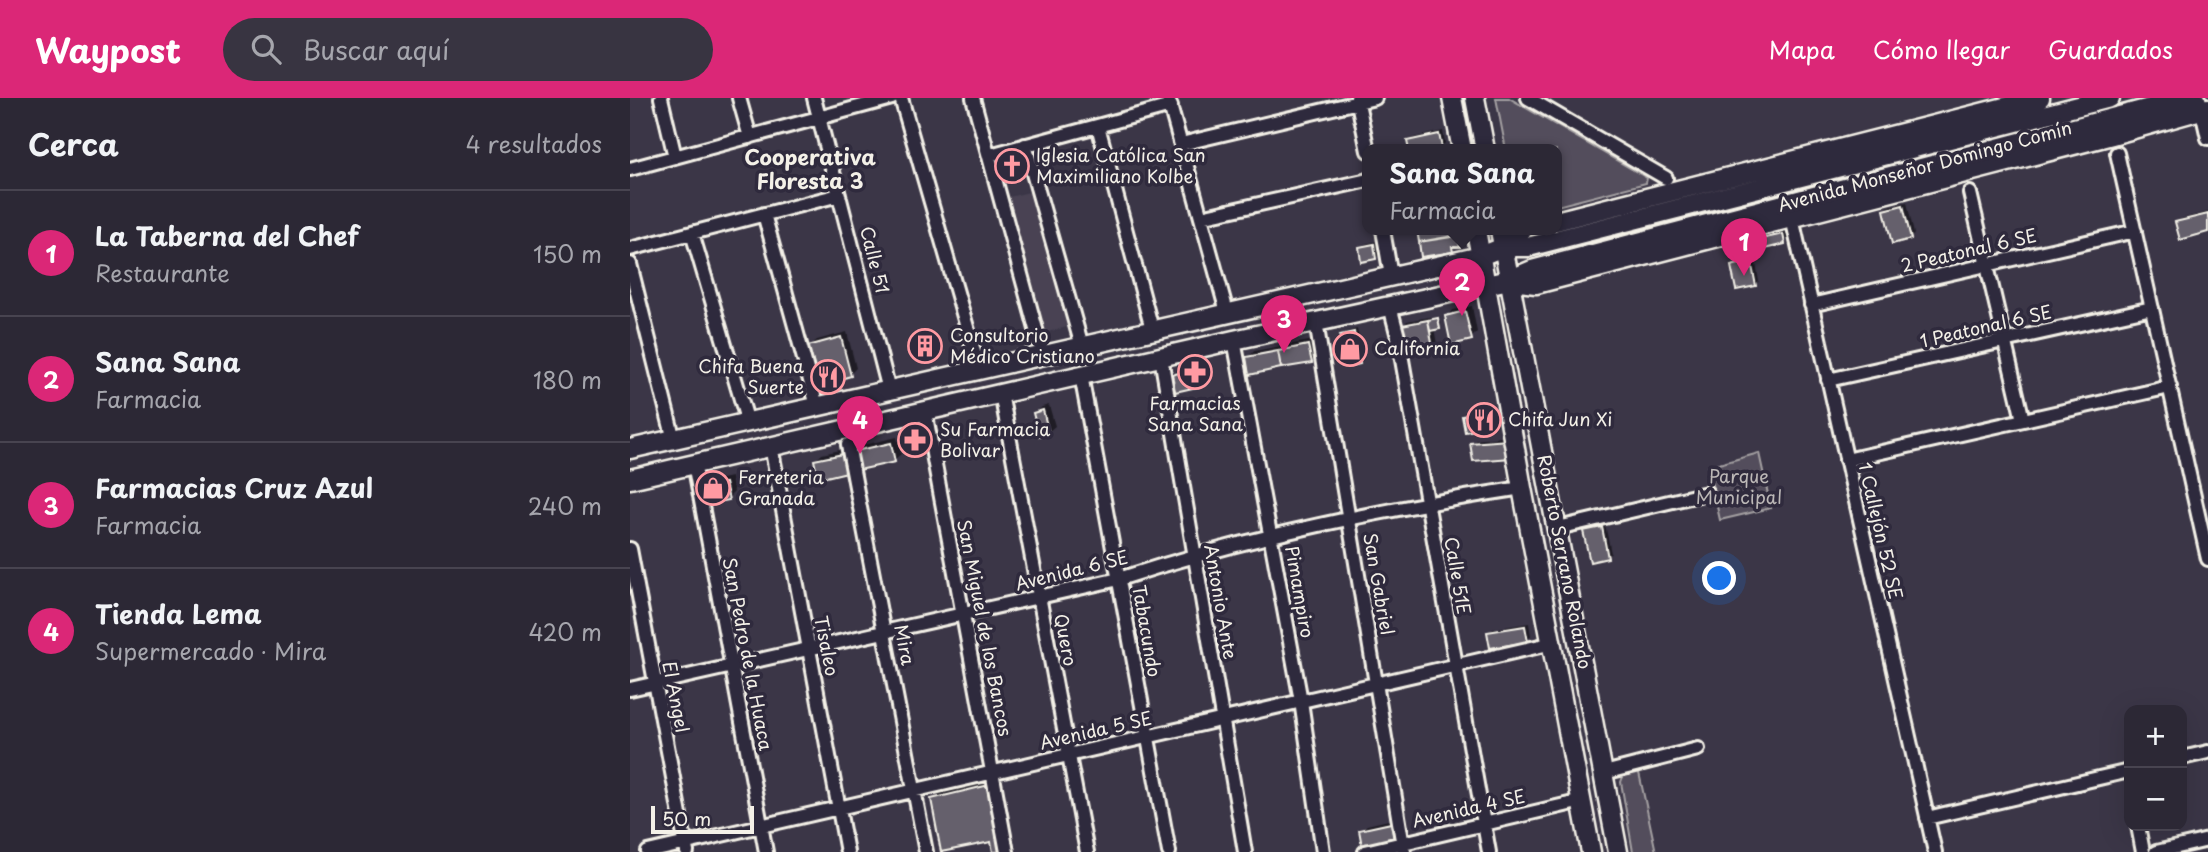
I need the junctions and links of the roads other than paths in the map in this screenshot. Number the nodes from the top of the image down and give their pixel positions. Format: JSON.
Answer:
{"nodes":[{"id":1,"x":661,"y":98,"type":"edge"},
{"id":2,"x":739,"y":98,"type":"edge"},
{"id":3,"x":814,"y":98,"type":"edge"},
{"id":4,"x":891,"y":98,"type":"edge"},
{"id":5,"x":901,"y":98,"type":"edge"},
{"id":6,"x":973,"y":98,"type":"edge"},
{"id":7,"x":1375,"y":98,"type":"edge"},
{"id":8,"x":1452,"y":98,"type":"edge"},
{"id":9,"x":1475,"y":98,"type":"edge"},
{"id":10,"x":1528,"y":98,"type":"edge"},
{"id":11,"x":2040,"y":98,"type":"edge"},
{"id":12,"x":2110,"y":98,"type":"edge"},
{"id":13,"x":1358,"y":100,"type":"edge"},
{"id":14,"x":1170,"y":102,"type":"edge"},
{"id":15,"x":2199,"y":103,"type":"edge"},
{"id":16,"x":819,"y":118,"type":"junction"},
{"id":17,"x":1098,"y":126,"type":"junction"},
{"id":18,"x":750,"y":137,"type":"junction"},
{"id":19,"x":2208,"y":138,"type":"edge"},
{"id":20,"x":1181,"y":144,"type":"junction"},
{"id":21,"x":1366,"y":144,"type":"edge"},
{"id":22,"x":1460,"y":144,"type":"edge"},
{"id":23,"x":1484,"y":144,"type":"edge"},
{"id":24,"x":1025,"y":145,"type":"junction"},
{"id":25,"x":2117,"y":153,"type":"dead end"},
{"id":26,"x":990,"y":155,"type":"junction"},
{"id":27,"x":676,"y":157,"type":"junction"},
{"id":28,"x":1810,"y":165,"type":"junction"},
{"id":29,"x":630,"y":169,"type":"edge"},
{"id":30,"x":1666,"y":178,"type":"dead end"},
{"id":31,"x":1362,"y":181,"type":"edge"},
{"id":32,"x":1876,"y":188,"type":"junction"},
{"id":33,"x":1970,"y":193,"type":"dead end"},
{"id":34,"x":839,"y":195,"type":"junction"},
{"id":35,"x":764,"y":214,"type":"junction"},
{"id":36,"x":1201,"y":217,"type":"junction"},
{"id":37,"x":1792,"y":218,"type":"junction"},
{"id":38,"x":1562,"y":220,"type":"edge"},
{"id":39,"x":2135,"y":231,"type":"junction"},
{"id":40,"x":692,"y":233,"type":"junction"},
{"id":41,"x":1384,"y":235,"type":"edge"},
{"id":42,"x":1477,"y":235,"type":"edge"},
{"id":43,"x":1502,"y":239,"type":"edge"},
{"id":44,"x":630,"y":249,"type":"edge"},
{"id":45,"x":1481,"y":256,"type":"junction"},
{"id":46,"x":630,"y":264,"type":"edge"},
{"id":47,"x":1987,"y":265,"type":"junction"},
{"id":48,"x":1391,"y":276,"type":"junction"},
{"id":49,"x":1509,"y":280,"type":"junction"},
{"id":50,"x":1486,"y":286,"type":"junction"},
{"id":51,"x":1811,"y":305,"type":"junction"},
{"id":52,"x":1390,"y":306,"type":"junction"},
{"id":53,"x":2152,"y":308,"type":"junction"},
{"id":54,"x":1227,"y":312,"type":"junction"},
{"id":55,"x":1316,"y":323,"type":"junction"},
{"id":56,"x":1152,"y":329,"type":"junction"},
{"id":57,"x":1234,"y":340,"type":"junction"},
{"id":58,"x":2004,"y":341,"type":"junction"},
{"id":59,"x":1082,"y":346,"type":"junction"},
{"id":60,"x":1043,"y":355,"type":"junction"},
{"id":61,"x":1161,"y":357,"type":"junction"},
{"id":62,"x":979,"y":369,"type":"junction"},
{"id":63,"x":1081,"y":375,"type":"junction"},
{"id":64,"x":1828,"y":380,"type":"junction"},
{"id":65,"x":2169,"y":387,"type":"junction"},
{"id":66,"x":889,"y":390,"type":"junction"},
{"id":67,"x":1001,"y":393,"type":"junction"},
{"id":68,"x":817,"y":406,"type":"junction"},
{"id":69,"x":925,"y":411,"type":"junction"},
{"id":70,"x":2023,"y":420,"type":"junction"},
{"id":71,"x":748,"y":423,"type":"junction"},
{"id":72,"x":674,"y":440,"type":"junction"},
{"id":73,"x":848,"y":445,"type":"dead end"},
{"id":74,"x":771,"y":446,"type":"junction"},
{"id":75,"x":630,"y":449,"type":"edge"},
{"id":76,"x":1846,"y":460,"type":"junction"},
{"id":77,"x":694,"y":463,"type":"junction"},
{"id":78,"x":630,"y":479,"type":"edge"},
{"id":79,"x":1522,"y":488,"type":"junction"},
{"id":80,"x":1707,"y":493,"type":"dead end"},
{"id":81,"x":1425,"y":503,"type":"junction"},
{"id":82,"x":1349,"y":520,"type":"junction"},
{"id":83,"x":1558,"y":528,"type":"junction"},
{"id":84,"x":1271,"y":536,"type":"junction"},
{"id":85,"x":630,"y":549,"type":"edge"},
{"id":86,"x":1194,"y":554,"type":"junction"},
{"id":87,"x":2208,"y":559,"type":"edge"},
{"id":88,"x":1119,"y":579,"type":"junction"},
{"id":89,"x":1039,"y":597,"type":"junction"},
{"id":90,"x":964,"y":614,"type":"junction"},
{"id":91,"x":884,"y":632,"type":"junction"},
{"id":92,"x":1553,"y":643,"type":"junction"},
{"id":93,"x":809,"y":649,"type":"junction"},
{"id":94,"x":732,"y":666,"type":"junction"},
{"id":95,"x":1455,"y":666,"type":"junction"},
{"id":96,"x":655,"y":684,"type":"junction"},
{"id":97,"x":1377,"y":684,"type":"junction"},
{"id":98,"x":630,"y":690,"type":"edge"},
{"id":99,"x":1301,"y":701,"type":"junction"},
{"id":100,"x":1222,"y":720,"type":"junction"},
{"id":101,"x":1147,"y":737,"type":"junction"},
{"id":102,"x":1698,"y":749,"type":"dead end"},
{"id":103,"x":2208,"y":752,"type":"edge"},
{"id":104,"x":1069,"y":755,"type":"junction"},
{"id":105,"x":2187,"y":757,"type":"edge"},
{"id":106,"x":993,"y":772,"type":"junction"},
{"id":107,"x":2124,"y":772,"type":"edge"},
{"id":108,"x":1604,"y":773,"type":"junction"},
{"id":109,"x":914,"y":791,"type":"junction"},
{"id":110,"x":1582,"y":801,"type":"junction"},
{"id":111,"x":839,"y":808,"type":"junction"},
{"id":112,"x":1927,"y":818,"type":"junction"},
{"id":113,"x":1484,"y":824,"type":"junction"},
{"id":114,"x":761,"y":826,"type":"junction"},
{"id":115,"x":2139,"y":831,"type":"edge"},
{"id":116,"x":2208,"y":840,"type":"edge"},
{"id":117,"x":686,"y":848,"type":"edge"},
{"id":118,"x":1404,"y":848,"type":"edge"},
{"id":119,"x":648,"y":852,"type":"edge"},
{"id":120,"x":766,"y":852,"type":"edge"},
{"id":121,"x":847,"y":852,"type":"edge"},
{"id":122,"x":926,"y":852,"type":"edge"},
{"id":123,"x":1007,"y":852,"type":"edge"},
{"id":124,"x":1087,"y":852,"type":"edge"},
{"id":125,"x":1168,"y":852,"type":"edge"},
{"id":126,"x":1245,"y":852,"type":"edge"},
{"id":127,"x":1324,"y":852,"type":"edge"},
{"id":128,"x":1365,"y":852,"type":"edge"},
{"id":129,"x":1489,"y":852,"type":"edge"},
{"id":130,"x":1591,"y":852,"type":"edge"},
{"id":131,"x":1618,"y":852,"type":"edge"},
{"id":132,"x":1934,"y":852,"type":"edge"},
{"id":133,"x":2143,"y":852,"type":"edge"},
{"id":134,"x":2156,"y":852,"type":"edge"}],
"edges":[{"from":1,"to":27,"type":"street"},
{"from":2,"to":18,"type":"street"},
{"from":3,"to":16,"type":"street","name":"Calle 51"},
{"from":4,"to":16,"type":"street"},
{"from":5,"to":62,"type":"street"},
{"from":6,"to":26,"type":"street"},
{"from":7,"to":13,"type":"street"},
{"from":8,"to":22,"type":"main road"},
{"from":9,"to":23,"type":"main road"},
{"from":10,"to":30,"type":"street"},
{"from":11,"to":28,"type":"main road","name":"Avenida Monseñor Domingo Comín"},
{"from":12,"to":28,"type":"main road","name":"Avenida Monseñor Domingo Comín"},
{"from":13,"to":20,"type":"street"},
{"from":13,"to":21,"type":"street"},
{"from":14,"to":17,"type":"street"},
{"from":14,"to":20,"type":"street"},
{"from":15,"to":19,"type":"street"},
{"from":15,"to":32,"type":"main road","name":"Avenida Monseñor Domingo Comín"},
{"from":16,"to":18,"type":"street"},
{"from":16,"to":34,"type":"street","name":"Calle 51"},
{"from":17,"to":24,"type":"street"},
{"from":17,"to":56,"type":"street"},
{"from":18,"to":27,"type":"street"},
{"from":20,"to":36,"type":"street"},
{"from":24,"to":26,"type":"street"},
{"from":24,"to":59,"type":"street"},
{"from":25,"to":39,"type":"street"},
{"from":26,"to":60,"type":"street"},
{"from":27,"to":29,"type":"street"},
{"from":28,"to":38,"type":"main road","name":"Avenida Monseñor Domingo Comín"},
{"from":28,"to":43,"type":"main road","name":"Avenida Monseñor Domingo Comín"},
{"from":31,"to":36,"type":"street"},
{"from":32,"to":37,"type":"main road","name":"Avenida Monseñor Domingo Comín"},
{"from":32,"to":49,"type":"main road","name":"Avenida Monseñor Domingo Comín"},
{"from":33,"to":47,"type":"street"},
{"from":34,"to":35,"type":"street"},
{"from":34,"to":66,"type":"street","name":"Calle 51"},
{"from":35,"to":40,"type":"street"},
{"from":35,"to":68,"type":"street"},
{"from":36,"to":54,"type":"street"},
{"from":37,"to":49,"type":"main road","name":"Avenida Monseñor Domingo Comín"},
{"from":37,"to":51,"type":"street","name":"1 Callejón 52 SE"},
{"from":39,"to":47,"type":"street","name":"2 Peatonal 6 SE"},
{"from":39,"to":53,"type":"street"},
{"from":40,"to":44,"type":"street"},
{"from":40,"to":71,"type":"street"},
{"from":41,"to":48,"type":"street"},
{"from":42,"to":45,"type":"main road","name":"Roberto Serrano Rolando"},
{"from":43,"to":45,"type":"main road"},
{"from":43,"to":49,"type":"main road","name":"Roberto Serrano Rolando"},
{"from":45,"to":48,"type":"main road"},
{"from":45,"to":50,"type":"main road","name":"Roberto Serrano Rolando"},
{"from":46,"to":72,"type":"street"},
{"from":47,"to":51,"type":"street","name":"2 Peatonal 6 SE"},
{"from":47,"to":58,"type":"street"},
{"from":48,"to":54,"type":"main road"},
{"from":49,"to":50,"type":"main road"},
{"from":49,"to":83,"type":"main road","name":"Roberto Serrano Rolando"},
{"from":50,"to":52,"type":"main road"},
{"from":50,"to":79,"type":"main road","name":"Roberto Serrano Rolando"},
{"from":51,"to":64,"type":"street","name":"1 Callejón 52 SE"},
{"from":52,"to":55,"type":"main road"},
{"from":52,"to":81,"type":"street","name":"Calle 51E"},
{"from":53,"to":58,"type":"street","name":"1 Peatonal 6 SE"},
{"from":53,"to":65,"type":"street"},
{"from":54,"to":56,"type":"main road"},
{"from":55,"to":57,"type":"main road"},
{"from":55,"to":82,"type":"street","name":"San Gabriel"},
{"from":56,"to":59,"type":"main road"},
{"from":57,"to":61,"type":"main road"},
{"from":57,"to":84,"type":"street","name":"Pimampiro"},
{"from":58,"to":64,"type":"street","name":"1 Peatonal 6 SE"},
{"from":58,"to":70,"type":"street"},
{"from":59,"to":60,"type":"main road"},
{"from":60,"to":62,"type":"main road"},
{"from":61,"to":63,"type":"main road"},
{"from":61,"to":86,"type":"street","name":"Antonio Ante"},
{"from":62,"to":66,"type":"main road"},
{"from":63,"to":67,"type":"main road"},
{"from":63,"to":88,"type":"street","name":"Tabacundo"},
{"from":64,"to":76,"type":"street","name":"1 Callejón 52 SE"},
{"from":65,"to":70,"type":"street"},
{"from":65,"to":87,"type":"street"},
{"from":66,"to":68,"type":"main road"},
{"from":67,"to":69,"type":"main road"},
{"from":67,"to":89,"type":"street","name":"Quero"},
{"from":68,"to":71,"type":"main road"},
{"from":69,"to":74,"type":"main road"},
{"from":69,"to":90,"type":"street","name":"San Miguel de los Bancos"},
{"from":70,"to":76,"type":"street"},
{"from":71,"to":72,"type":"main road"},
{"from":72,"to":75,"type":"main road"},
{"from":73,"to":91,"type":"street","name":"Mira"},
{"from":74,"to":77,"type":"main road"},
{"from":74,"to":93,"type":"street","name":"Tisaleo"},
{"from":76,"to":112,"type":"street","name":"1 Callejón 52 SE"},
{"from":77,"to":78,"type":"main road"},
{"from":77,"to":94,"type":"street","name":"San Pedro de la Huaca"},
{"from":79,"to":81,"type":"street","name":"Avenida 6 SE"},
{"from":79,"to":92,"type":"main road","name":"Roberto Serrano Rolando"},
{"from":80,"to":83,"type":"street"},
{"from":81,"to":82,"type":"street","name":"Avenida 6 SE"},
{"from":81,"to":95,"type":"street","name":"Calle 51E"},
{"from":82,"to":84,"type":"street","name":"Avenida 6 SE"},
{"from":82,"to":97,"type":"street","name":"San Gabriel"},
{"from":83,"to":108,"type":"main road","name":"Roberto Serrano Rolando"},
{"from":84,"to":86,"type":"street","name":"Avenida 6 SE"},
{"from":84,"to":99,"type":"street","name":"Pimampiro"},
{"from":85,"to":96,"type":"street","name":"El Angel"},
{"from":86,"to":88,"type":"street","name":"Avenida 6 SE"},
{"from":86,"to":100,"type":"street","name":"Antonio Ante"},
{"from":88,"to":89,"type":"street","name":"Avenida 6 SE"},
{"from":88,"to":101,"type":"street","name":"Tabacundo"},
{"from":89,"to":90,"type":"street","name":"Avenida 6 SE"},
{"from":89,"to":104,"type":"street","name":"Quero"},
{"from":90,"to":91,"type":"street","name":"Avenida 6 SE"},
{"from":90,"to":106,"type":"street","name":"San Miguel de los Bancos"},
{"from":91,"to":93,"type":"street","name":"Avenida 6 SE"},
{"from":91,"to":109,"type":"street","name":"Mira"},
{"from":92,"to":95,"type":"street","name":"Avenida 5 SE"},
{"from":92,"to":110,"type":"main road","name":"Roberto Serrano Rolando"},
{"from":93,"to":94,"type":"street","name":"Avenida 6 SE"},
{"from":93,"to":111,"type":"street","name":"Tisaleo"},
{"from":94,"to":96,"type":"street","name":"Avenida 6 SE"},
{"from":94,"to":114,"type":"street","name":"San Pedro de la Huaca"},
{"from":95,"to":97,"type":"street","name":"Avenida 5 SE"},
{"from":95,"to":113,"type":"street","name":"Calle 51E"},
{"from":96,"to":98,"type":"street","name":"Avenida 6 SE"},
{"from":96,"to":117,"type":"street","name":"El Angel"},
{"from":97,"to":99,"type":"street","name":"Avenida 5 SE"},
{"from":97,"to":118,"type":"street","name":"San Gabriel"},
{"from":99,"to":100,"type":"street","name":"Avenida 5 SE"},
{"from":99,"to":127,"type":"street","name":"Pimampiro"},
{"from":100,"to":101,"type":"street","name":"Avenida 5 SE"},
{"from":100,"to":126,"type":"street","name":"Antonio Ante"},
{"from":101,"to":104,"type":"street","name":"Avenida 5 SE"},
{"from":101,"to":125,"type":"street","name":"Tabacundo"},
{"from":102,"to":108,"type":"street"},
{"from":103,"to":105,"type":"street"},
{"from":104,"to":106,"type":"street","name":"Avenida 5 SE"},
{"from":104,"to":124,"type":"street","name":"Quero"},
{"from":106,"to":109,"type":"street","name":"Avenida 5 SE"},
{"from":106,"to":123,"type":"street","name":"San Miguel de los Bancos"},
{"from":107,"to":112,"type":"street"},
{"from":108,"to":131,"type":"main road","name":"Roberto Serrano Rolando"},
{"from":109,"to":111,"type":"street","name":"Avenida 5 SE"},
{"from":109,"to":122,"type":"street","name":"Mira"},
{"from":110,"to":113,"type":"street","name":"Avenida 4 SE"},
{"from":110,"to":130,"type":"main road","name":"Roberto Serrano Rolando"},
{"from":111,"to":114,"type":"street","name":"Avenida 5 SE"},
{"from":111,"to":121,"type":"street","name":"Tisaleo"},
{"from":112,"to":132,"type":"street","name":"1 Callejón 52 SE"},
{"from":113,"to":118,"type":"street","name":"Avenida 4 SE"},
{"from":113,"to":129,"type":"street","name":"Calle 51E"},
{"from":114,"to":117,"type":"street","name":"Avenida 5 SE"},
{"from":114,"to":120,"type":"street","name":"San Pedro de la Huaca"},
{"from":115,"to":133,"type":"street"},
{"from":116,"to":134,"type":"street"},
{"from":117,"to":119,"type":"street","name":"Avenida 5 SE"},
{"from":118,"to":128,"type":"street","name":"Avenida 4 SE"}]}
